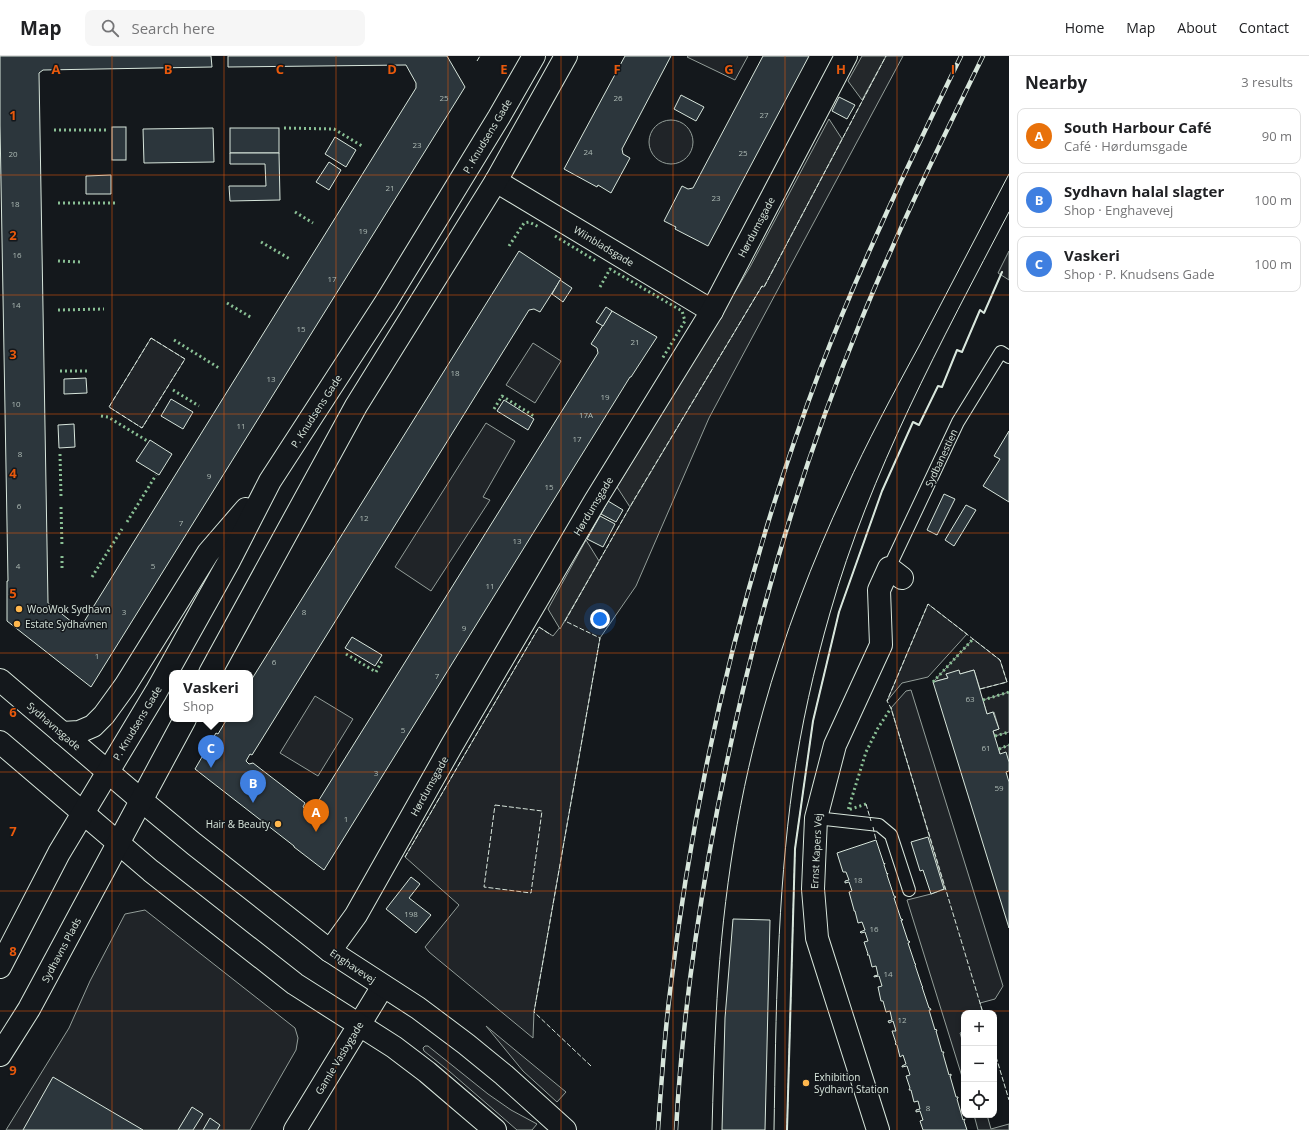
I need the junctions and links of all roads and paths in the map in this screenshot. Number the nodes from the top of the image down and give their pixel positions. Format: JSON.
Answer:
{"nodes":[{"id":1,"x":534,"y":56,"type":"edge"},
{"id":2,"x":566,"y":56,"type":"edge"},
{"id":3,"x":846,"y":56,"type":"edge"},
{"id":4,"x":496,"y":181,"type":"junction"},
{"id":5,"x":712,"y":311,"type":"junction"},
{"id":6,"x":1005,"y":355,"type":"edge"},
{"id":7,"x":270,"y":481,"type":"junction"},
{"id":8,"x":896,"y":573,"type":"joint"},
{"id":9,"x":212,"y":670,"type":"edge"},
{"id":10,"x":0,"y":680,"type":"edge"},
{"id":11,"x":183,"y":722,"type":"edge"},
{"id":12,"x":62,"y":733,"type":"junction"},
{"id":13,"x":0,"y":742,"type":"edge"},
{"id":14,"x":108,"y":772,"type":"junction"},
{"id":15,"x":141,"y":800,"type":"junction"},
{"id":16,"x":82,"y":814,"type":"junction"},
{"id":17,"x":816,"y":818,"type":"junction"},
{"id":18,"x":118,"y":843,"type":"junction"},
{"id":19,"x":909,"y":890,"type":"dead end"},
{"id":20,"x":7,"y":938,"type":"edge"},
{"id":21,"x":330,"y":951,"type":"junction"},
{"id":22,"x":0,"y":967,"type":"edge"},
{"id":23,"x":383,"y":986,"type":"junction"},
{"id":24,"x":359,"y":1025,"type":"junction"},
{"id":25,"x":0,"y":1055,"type":"edge"},
{"id":26,"x":295,"y":1130,"type":"edge"},
{"id":27,"x":494,"y":1130,"type":"edge"},
{"id":28,"x":565,"y":1130,"type":"edge"},
{"id":29,"x":878,"y":1130,"type":"edge"}],
"edges":[{"from":1,"to":7,"type":"street","name":"P. Knudsens Gade"},
{"from":2,"to":4,"type":"street"},
{"from":3,"to":5,"type":"street","name":"Hørdumsgade"},
{"from":4,"to":5,"type":"street","name":"Wiinbladsgade"},
{"from":4,"to":9,"type":"street"},
{"from":5,"to":21,"type":"street","name":"Hørdumsgade"},
{"from":6,"to":8,"type":"lane","name":"Sydbanestien"},
{"from":7,"to":12,"type":"street"},
{"from":7,"to":14,"type":"street","name":"P. Knudsens Gade"},
{"from":8,"to":17,"type":"street","name":"Ernst Kapers Vej"},
{"from":10,"to":12,"type":"street","name":"Sydhavnsgade"},
{"from":11,"to":15,"type":"street"},
{"from":12,"to":14,"type":"street","name":"Sydhavnsgade"},
{"from":13,"to":16,"type":"street"},
{"from":14,"to":15,"type":"street","name":"Sydhavnsgade"},
{"from":14,"to":16,"type":"street","name":"P. Knudsens Gade"},
{"from":15,"to":18,"type":"street","name":"Sydhavns Plads"},
{"from":15,"to":21,"type":"street","name":"Enghavevej"},
{"from":16,"to":18,"type":"street"},
{"from":16,"to":20,"type":"street"},
{"from":17,"to":19,"type":"lane"},
{"from":17,"to":29,"type":"street","name":"Ernst Kapers Vej"},
{"from":18,"to":24,"type":"street"},
{"from":18,"to":25,"type":"street","name":"Sydhavns Plads"},
{"from":20,"to":22,"type":"street"},
{"from":21,"to":23,"type":"street","name":"Enghavevej"},
{"from":23,"to":24,"type":"street","name":"Gamle Vasbygade"},
{"from":23,"to":28,"type":"street","name":"Enghavevej"},
{"from":24,"to":26,"type":"street","name":"Gamle Vasbygade"},
{"from":24,"to":27,"type":"street"}]}
